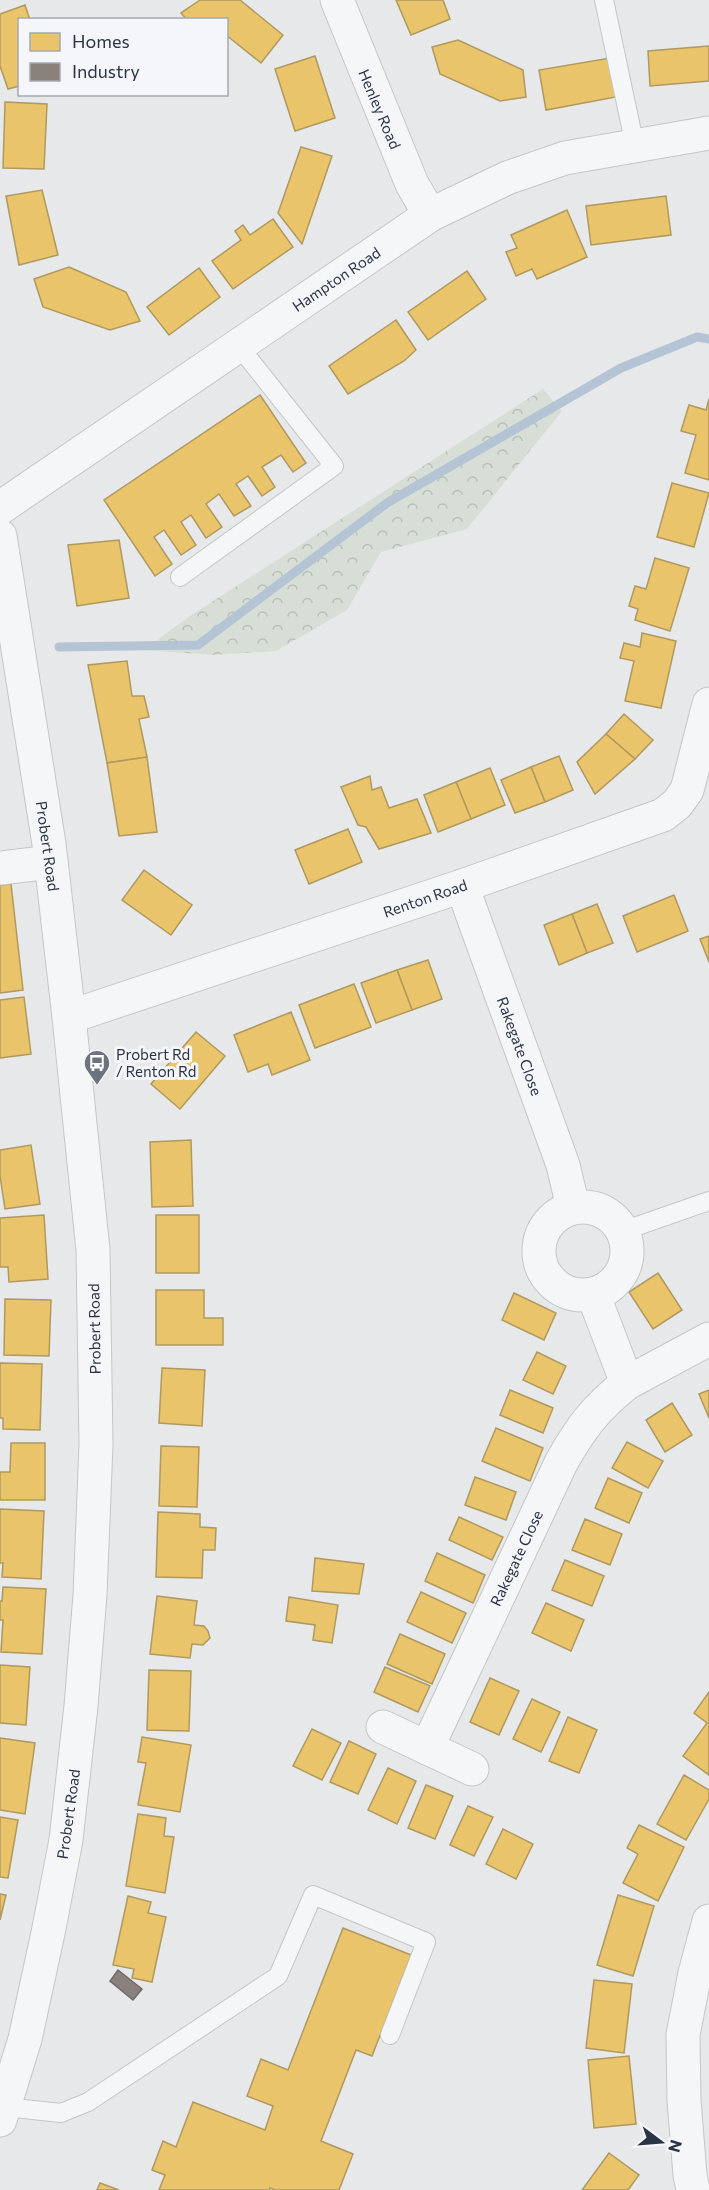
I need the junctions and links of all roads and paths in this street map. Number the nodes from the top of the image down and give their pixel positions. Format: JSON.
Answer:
{"nodes":[{"id":1,"x":337,"y":0,"type":"edge"},
{"id":2,"x":604,"y":0,"type":"edge"},
{"id":3,"x":709,"y":133,"type":"edge"},
{"id":4,"x":635,"y":146,"type":"junction"},
{"id":5,"x":430,"y":215,"type":"junction"},
{"id":6,"x":238,"y":345,"type":"junction"},
{"id":7,"x":0,"y":508,"type":"edge"},
{"id":8,"x":0,"y":536,"type":"edge"},
{"id":9,"x":180,"y":577,"type":"dead end"},
{"id":10,"x":709,"y":704,"type":"edge"},
{"id":11,"x":51,"y":862,"type":"junction"},
{"id":12,"x":0,"y":868,"type":"edge"},
{"id":13,"x":462,"y":886,"type":"junction"},
{"id":14,"x":69,"y":1017,"type":"junction"},
{"id":15,"x":709,"y":1201,"type":"edge"},
{"id":16,"x":573,"y":1207,"type":"junction"},
{"id":17,"x":623,"y":1231,"type":"junction"},
{"id":18,"x":593,"y":1294,"type":"junction"},
{"id":19,"x":709,"y":1339,"type":"edge"},
{"id":20,"x":627,"y":1383,"type":"junction"},
{"id":21,"x":383,"y":1727,"type":"dead end"},
{"id":22,"x":428,"y":1748,"type":"junction"},
{"id":23,"x":472,"y":1769,"type":"dead end"},
{"id":24,"x":709,"y":1921,"type":"edge"},
{"id":25,"x":390,"y":2035,"type":"dead end"},
{"id":26,"x":2,"y":2113,"type":"edge"},
{"id":27,"x":693,"y":2190,"type":"edge"}],
"edges":[{"from":1,"to":5,"type":"street","name":"Henley Road"},
{"from":2,"to":4,"type":"lane"},
{"from":3,"to":4,"type":"street","name":"Hampton Road"},
{"from":4,"to":5,"type":"street","name":"Hampton Road"},
{"from":5,"to":6,"type":"street","name":"Hampton Road"},
{"from":6,"to":7,"type":"street","name":"Hampton Road"},
{"from":6,"to":9,"type":"lane"},
{"from":8,"to":11,"type":"street","name":"Probert Road"},
{"from":10,"to":13,"type":"street","name":"Renton Road"},
{"from":11,"to":12,"type":"street"},
{"from":11,"to":14,"type":"street","name":"Probert Road"},
{"from":13,"to":14,"type":"street","name":"Renton Road"},
{"from":13,"to":16,"type":"street","name":"Rakegate Close"},
{"from":14,"to":26,"type":"street","name":"Probert Road"},
{"from":15,"to":17,"type":"lane"},
{"from":16,"to":17,"type":"street"},
{"from":16,"to":18,"type":"street"},
{"from":17,"to":18,"type":"street"},
{"from":18,"to":20,"type":"street"},
{"from":19,"to":20,"type":"street","name":"Rakegate Close"},
{"from":20,"to":22,"type":"street","name":"Rakegate Close"},
{"from":21,"to":22,"type":"street"},
{"from":22,"to":23,"type":"street"},
{"from":24,"to":27,"type":"street"},
{"from":25,"to":26,"type":"lane"}]}
